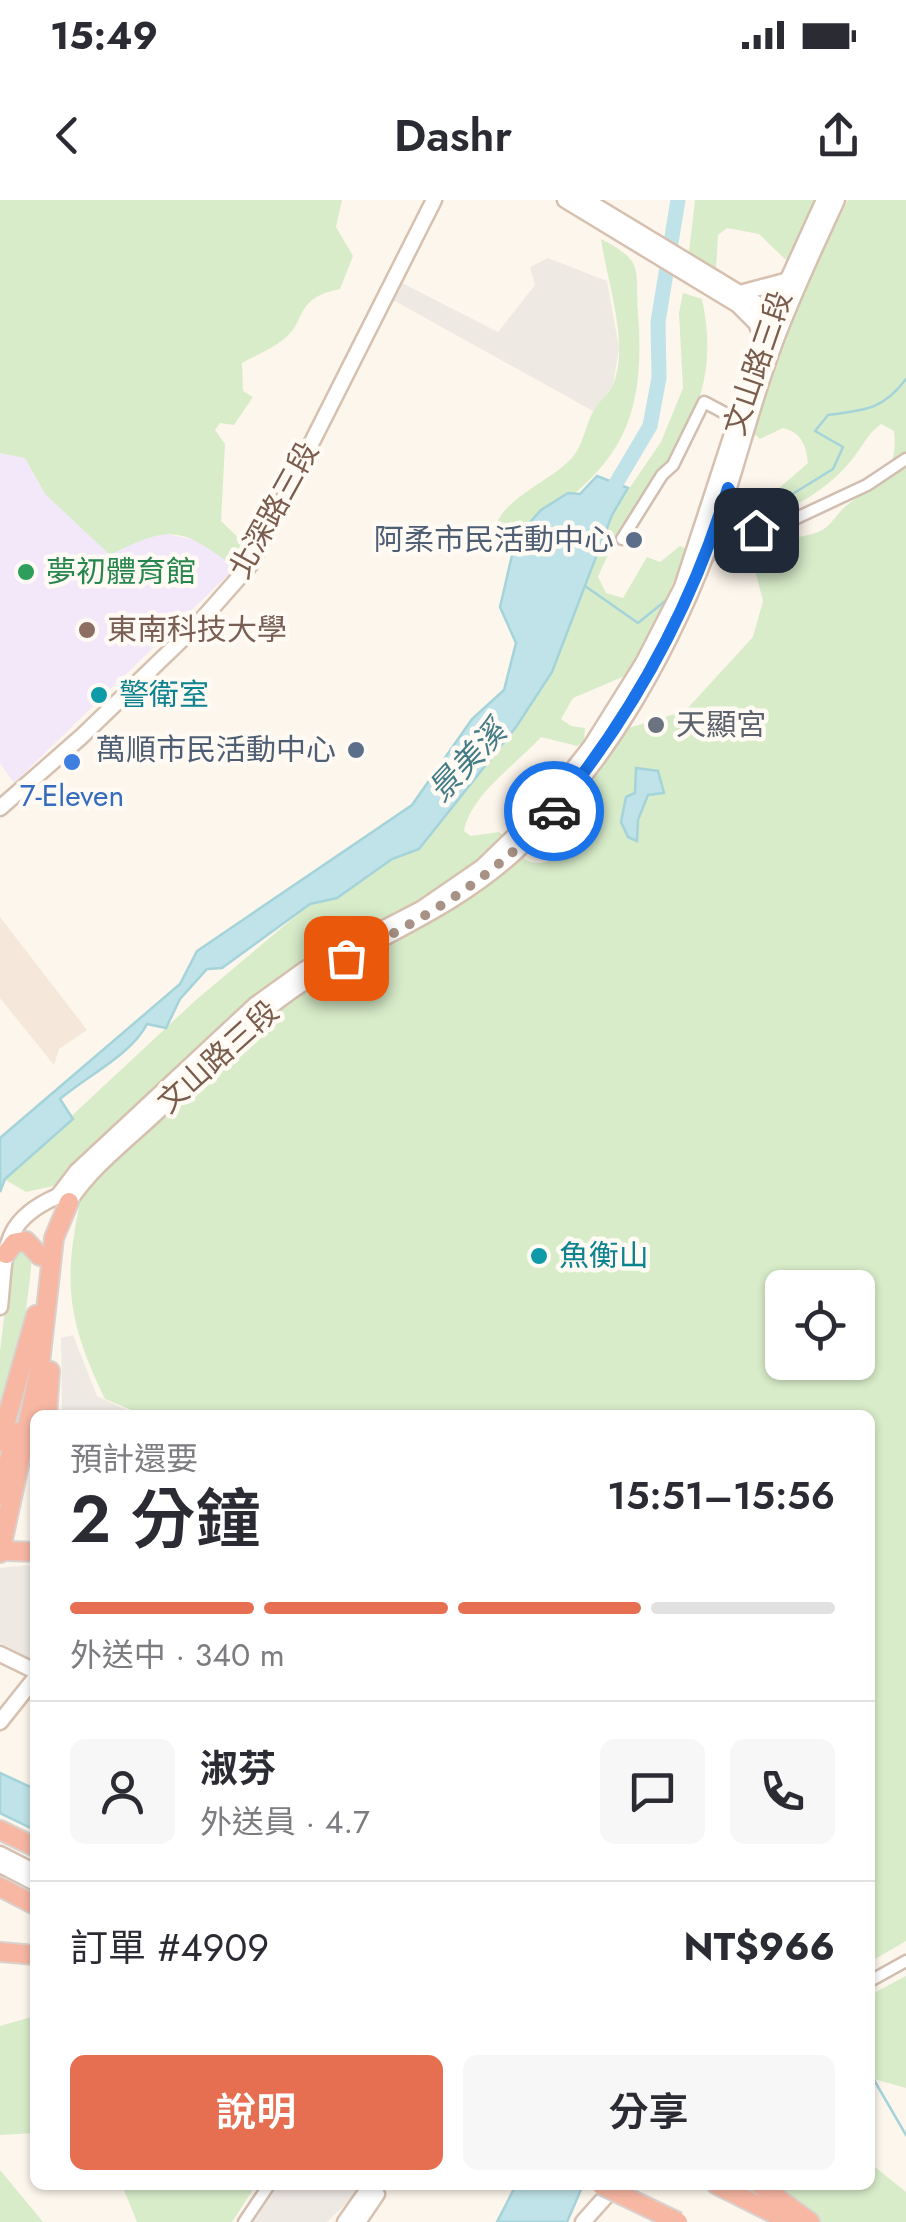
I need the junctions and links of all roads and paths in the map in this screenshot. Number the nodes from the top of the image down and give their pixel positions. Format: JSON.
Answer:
{"nodes":[{"id":1,"x":434,"y":200,"type":"edge"},
{"id":2,"x":565,"y":200,"type":"edge"},
{"id":3,"x":586,"y":200,"type":"edge"},
{"id":4,"x":824,"y":200,"type":"edge"},
{"id":5,"x":837,"y":200,"type":"edge"},
{"id":6,"x":617,"y":224,"type":"junction"},
{"id":7,"x":785,"y":281,"type":"junction"},
{"id":8,"x":712,"y":283,"type":"junction"},
{"id":9,"x":740,"y":293,"type":"junction"},
{"id":10,"x":774,"y":326,"type":"junction"},
{"id":11,"x":768,"y":344,"type":"junction"},
{"id":12,"x":738,"y":420,"type":"junction"},
{"id":13,"x":906,"y":460,"type":"edge"},
{"id":14,"x":723,"y":486,"type":"junction"},
{"id":15,"x":622,"y":539,"type":"dead end"},
{"id":16,"x":0,"y":808,"type":"edge"},
{"id":17,"x":63,"y":1199,"type":"junction"},
{"id":18,"x":6,"y":1254,"type":"junction"},
{"id":19,"x":40,"y":1256,"type":"junction"},
{"id":20,"x":50,"y":1276,"type":"junction"},
{"id":21,"x":0,"y":1308,"type":"edge"},
{"id":22,"x":36,"y":1315,"type":"junction"},
{"id":23,"x":32,"y":1410,"type":"edge"},
{"id":24,"x":47,"y":1410,"type":"edge"},
{"id":25,"x":30,"y":1418,"type":"edge"},
{"id":26,"x":0,"y":1442,"type":"edge"},
{"id":27,"x":0,"y":1496,"type":"edge"},
{"id":28,"x":3,"y":1542,"type":"edge"},
{"id":29,"x":30,"y":1550,"type":"edge"},
{"id":30,"x":0,"y":1654,"type":"edge"},
{"id":31,"x":30,"y":1672,"type":"edge"},
{"id":32,"x":30,"y":1682,"type":"edge"},
{"id":33,"x":0,"y":1722,"type":"edge"},
{"id":34,"x":0,"y":1830,"type":"edge"},
{"id":35,"x":30,"y":1845,"type":"edge"},
{"id":36,"x":0,"y":1854,"type":"edge"},
{"id":37,"x":0,"y":1866,"type":"edge"},
{"id":38,"x":30,"y":1869,"type":"edge"},
{"id":39,"x":30,"y":1881,"type":"edge"},
{"id":40,"x":0,"y":1887,"type":"edge"},
{"id":41,"x":30,"y":1902,"type":"edge"},
{"id":42,"x":0,"y":1954,"type":"edge"},
{"id":43,"x":30,"y":1954,"type":"edge"},
{"id":44,"x":906,"y":1960,"type":"edge"},
{"id":45,"x":875,"y":1978,"type":"edge"},
{"id":46,"x":266,"y":2190,"type":"edge"},
{"id":47,"x":367,"y":2190,"type":"edge"},
{"id":48,"x":378,"y":2190,"type":"edge"},
{"id":49,"x":612,"y":2190,"type":"edge"},
{"id":50,"x":612,"y":2190,"type":"edge"},
{"id":51,"x":727,"y":2190,"type":"edge"},
{"id":52,"x":767,"y":2190,"type":"edge"},
{"id":53,"x":244,"y":2222,"type":"edge"},
{"id":54,"x":345,"y":2222,"type":"edge"},
{"id":55,"x":358,"y":2222,"type":"edge"},
{"id":56,"x":584,"y":2222,"type":"edge"},
{"id":57,"x":678,"y":2222,"type":"edge"},
{"id":58,"x":791,"y":2222,"type":"edge"},
{"id":59,"x":810,"y":2222,"type":"edge"}],
"edges":[{"from":1,"to":16,"type":"main road","name":"北深路三段"},
{"from":2,"to":6,"type":"main road"},
{"from":3,"to":6,"type":"main road"},
{"from":4,"to":7,"type":"main road","name":"文山路三段"},
{"from":5,"to":10,"type":"main road","name":"文山路三段"},
{"from":6,"to":8,"type":"main road"},
{"from":7,"to":9,"type":"main road"},
{"from":7,"to":10,"type":"main road","name":"文山路三段"},
{"from":8,"to":9,"type":"main road"},
{"from":8,"to":11,"type":"main road"},
{"from":9,"to":10,"type":"main road"},
{"from":10,"to":11,"type":"main road","name":"文山路三段"},
{"from":11,"to":12,"type":"main road","name":"文山路三段"},
{"from":11,"to":14,"type":"main road","name":"文山路三段"},
{"from":12,"to":14,"type":"main road","name":"文山路三段"},
{"from":12,"to":15,"type":"street"},
{"from":13,"to":14,"type":"street"},
{"from":14,"to":17,"type":"main road","name":"文山路三段"},
{"from":17,"to":18,"type":"main road","name":"文山路三段"},
{"from":17,"to":19,"type":"highway"},
{"from":17,"to":20,"type":"highway"},
{"from":18,"to":19,"type":"highway"},
{"from":18,"to":21,"type":"main road"},
{"from":19,"to":22,"type":"highway"},
{"from":20,"to":23,"type":"highway"},
{"from":20,"to":24,"type":"highway"},
{"from":22,"to":26,"type":"highway"},
{"from":22,"to":27,"type":"highway"},
{"from":25,"to":28,"type":"highway"},
{"from":28,"to":29,"type":"highway"},
{"from":30,"to":31,"type":"main road"},
{"from":32,"to":33,"type":"main road"},
{"from":34,"to":35,"type":"highway"},
{"from":36,"to":38,"type":"main road"},
{"from":37,"to":39,"type":"main road"},
{"from":40,"to":41,"type":"highway"},
{"from":42,"to":43,"type":"highway"},
{"from":44,"to":45,"type":"street"},
{"from":46,"to":53,"type":"street"},
{"from":47,"to":54,"type":"main road"},
{"from":48,"to":55,"type":"main road"},
{"from":49,"to":57,"type":"highway","bridge":true},
{"from":50,"to":56,"type":"main road"},
{"from":51,"to":58,"type":"highway"},
{"from":52,"to":59,"type":"highway"}]}
